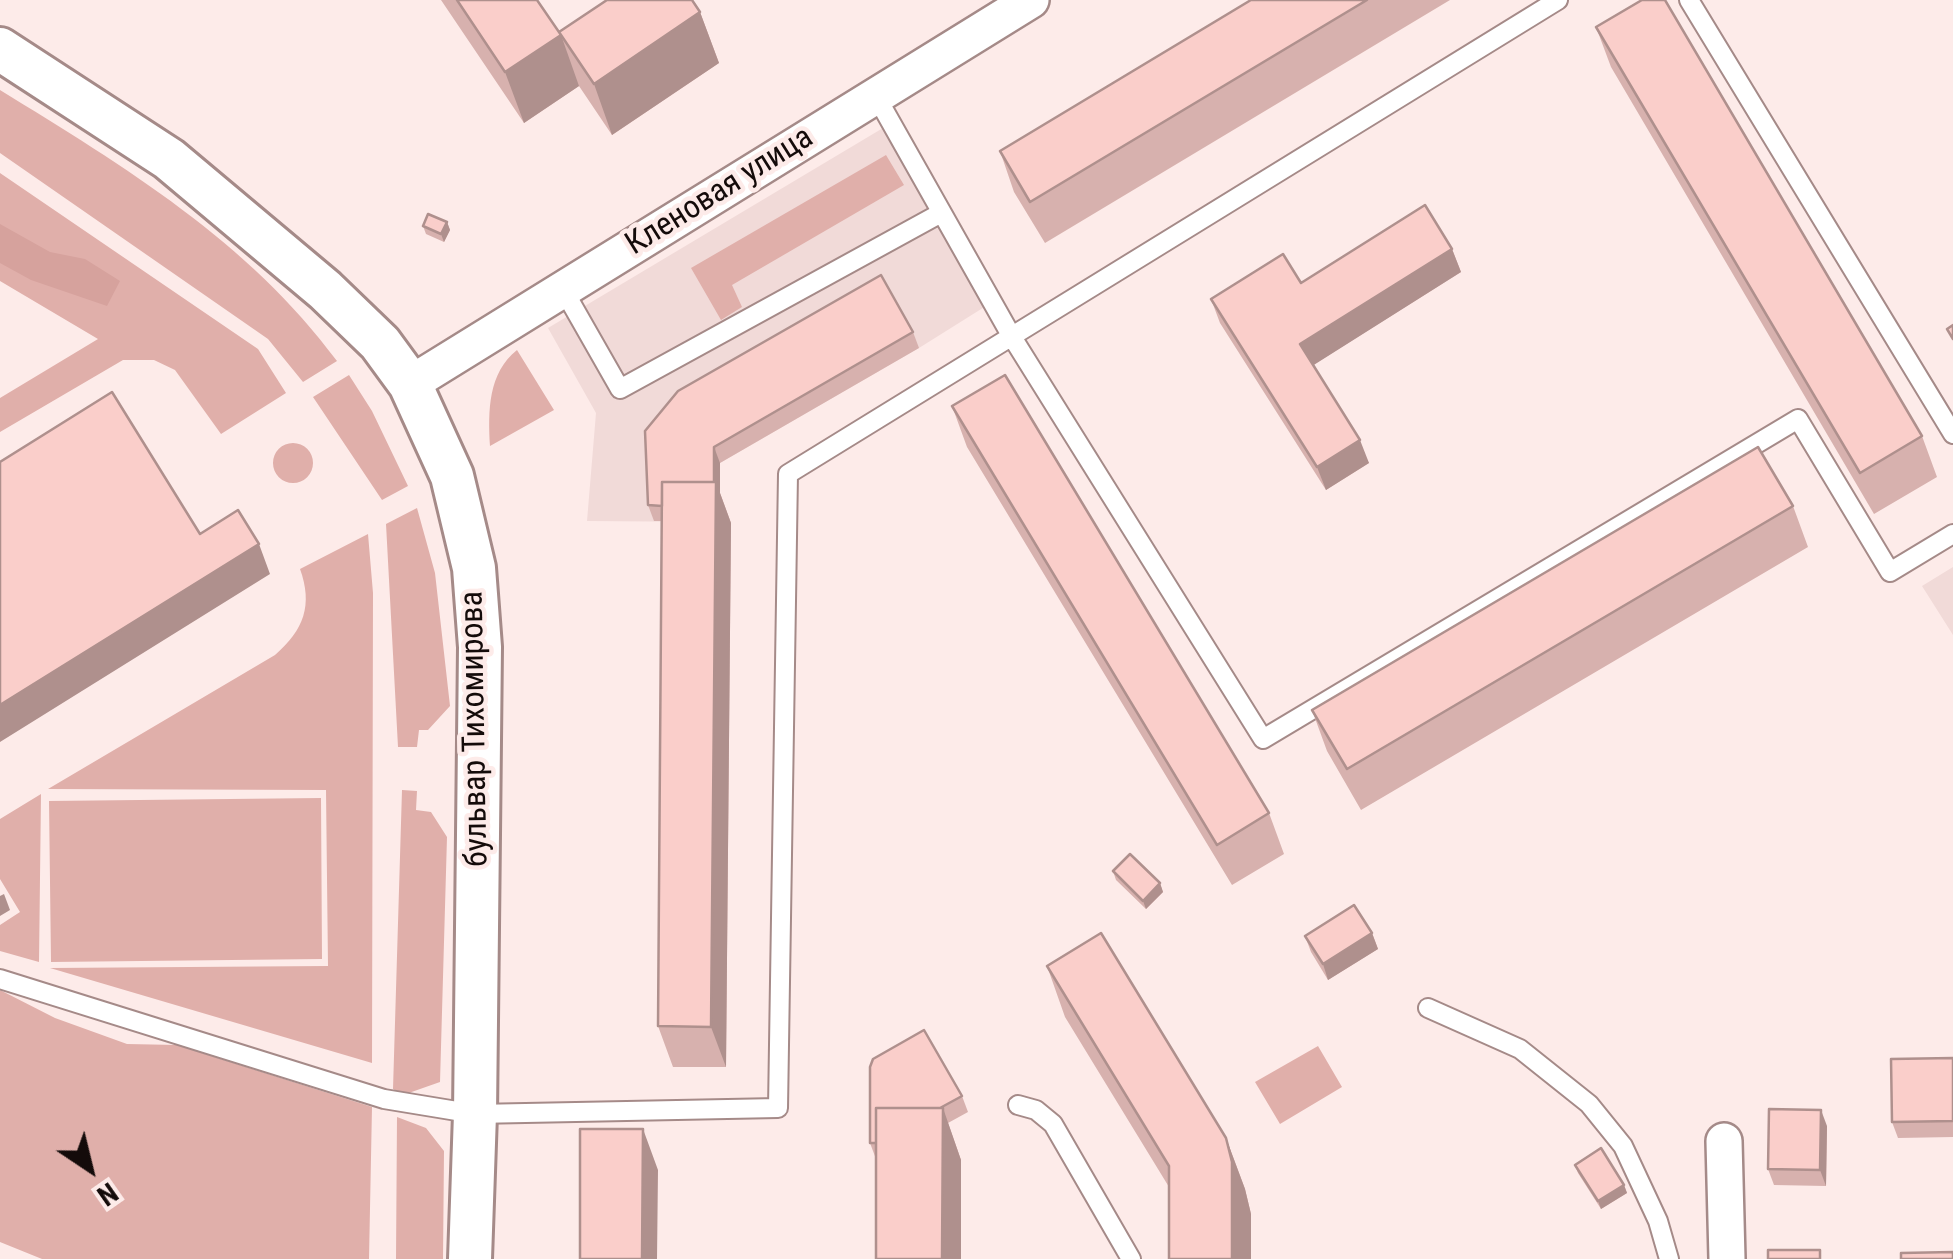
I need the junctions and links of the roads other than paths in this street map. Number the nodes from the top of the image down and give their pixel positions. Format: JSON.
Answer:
{"nodes":[{"id":1,"x":1030,"y":0,"type":"edge"},
{"id":2,"x":1558,"y":0,"type":"edge"},
{"id":3,"x":1689,"y":0,"type":"edge"},
{"id":4,"x":0,"y":49,"type":"edge"},
{"id":5,"x":876,"y":96,"type":"junction"},
{"id":6,"x":942,"y":214,"type":"junction"},
{"id":7,"x":563,"y":290,"type":"junction"},
{"id":8,"x":1012,"y":337,"type":"junction"},
{"id":9,"x":410,"y":384,"type":"junction"},
{"id":10,"x":1953,"y":434,"type":"edge"},
{"id":11,"x":1953,"y":534,"type":"edge"},
{"id":12,"x":0,"y":980,"type":"edge"},
{"id":13,"x":1428,"y":1008,"type":"dead end"},
{"id":14,"x":1018,"y":1105,"type":"dead end"},
{"id":15,"x":475,"y":1114,"type":"junction"},
{"id":16,"x":1724,"y":1142,"type":"dead end"},
{"id":17,"x":470,"y":1259,"type":"edge"},
{"id":18,"x":1131,"y":1259,"type":"edge"},
{"id":19,"x":1670,"y":1259,"type":"edge"},
{"id":20,"x":1727,"y":1259,"type":"edge"}],
"edges":[{"from":1,"to":5,"type":"street","name":"Кленовая улица"},
{"from":2,"to":8,"type":"lane"},
{"from":3,"to":10,"type":"lane"},
{"from":4,"to":9,"type":"street","name":"бульвар Тихомирова"},
{"from":5,"to":6,"type":"lane"},
{"from":5,"to":7,"type":"street","name":"Кленовая улица"},
{"from":6,"to":7,"type":"lane"},
{"from":6,"to":8,"type":"lane"},
{"from":7,"to":9,"type":"street","name":"Кленовая улица"},
{"from":8,"to":11,"type":"lane"},
{"from":8,"to":15,"type":"lane"},
{"from":9,"to":15,"type":"street","name":"бульвар Тихомирова"},
{"from":12,"to":15,"type":"lane"},
{"from":13,"to":19,"type":"lane"},
{"from":14,"to":18,"type":"lane"},
{"from":15,"to":17,"type":"street","name":"бульвар Тихомирова"},
{"from":16,"to":20,"type":"street"}]}
